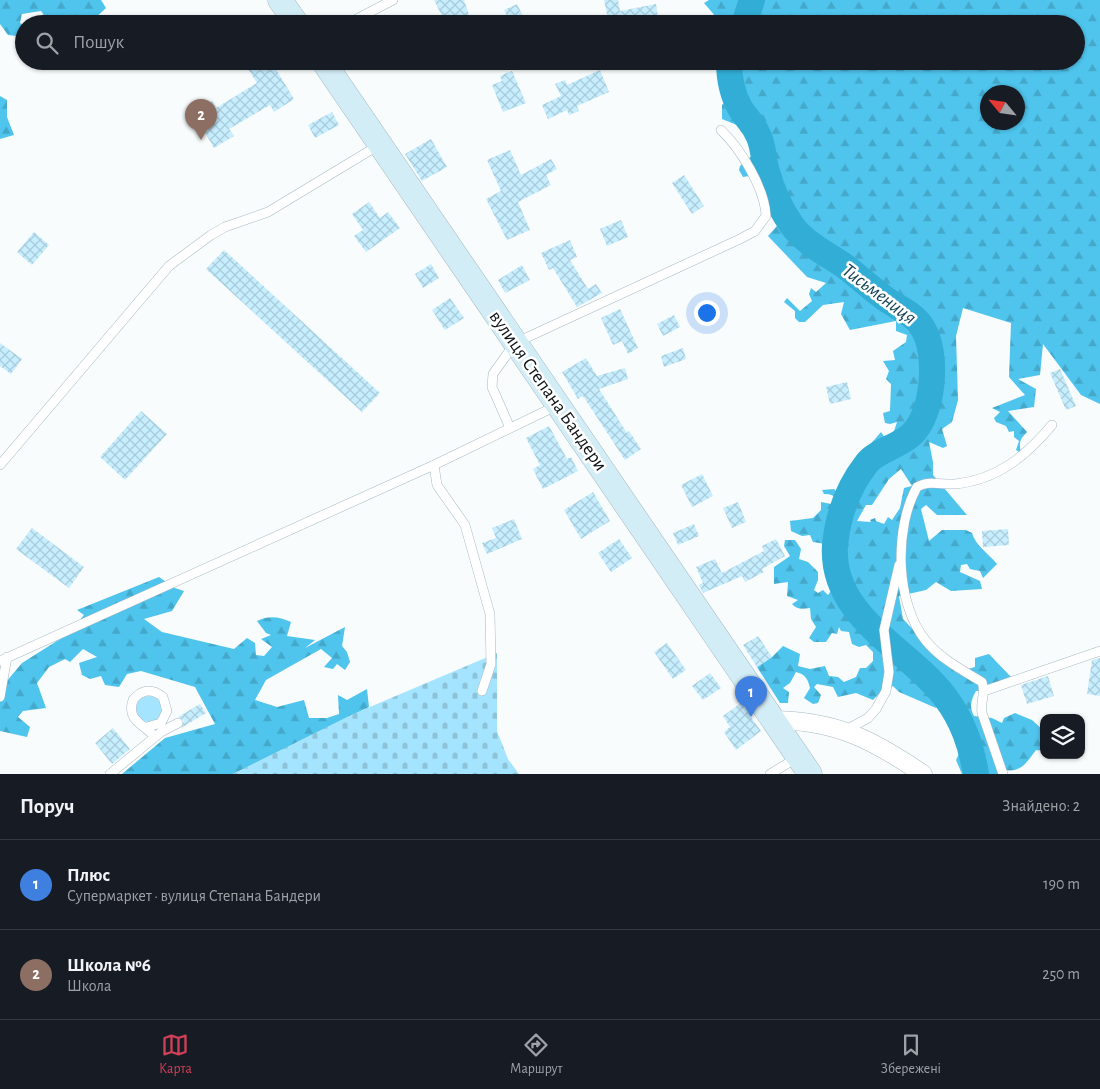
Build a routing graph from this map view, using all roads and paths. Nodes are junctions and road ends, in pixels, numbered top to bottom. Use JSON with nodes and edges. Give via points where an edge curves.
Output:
{"nodes":[{"id":1,"x":280,"y":0,"type":"edge"},
{"id":2,"x":393,"y":0,"type":"edge"},
{"id":3,"x":291,"y":15,"type":"edge"},
{"id":4,"x":364,"y":15,"type":"edge"},
{"id":5,"x":329,"y":70,"type":"edge"},
{"id":6,"x":721,"y":130,"type":"dead end"},
{"id":7,"x":380,"y":145,"type":"junction"},
{"id":8,"x":515,"y":344,"type":"junction"},
{"id":9,"x":558,"y":405,"type":"junction"},
{"id":10,"x":1052,"y":426,"type":"dead end"},
{"id":11,"x":510,"y":428,"type":"junction"},
{"id":12,"x":0,"y":465,"type":"edge"},
{"id":13,"x":434,"y":465,"type":"junction"},
{"id":14,"x":901,"y":560,"type":"junction"},
{"id":15,"x":1100,"y":651,"type":"edge"},
{"id":16,"x":4,"y":659,"type":"edge"},
{"id":17,"x":482,"y":691,"type":"dead end"},
{"id":18,"x":984,"y":691,"type":"junction"},
{"id":19,"x":0,"y":696,"type":"edge"},
{"id":20,"x":776,"y":720,"type":"junction"},
{"id":21,"x":178,"y":723,"type":"dead end"},
{"id":22,"x":147,"y":727,"type":"junction"},
{"id":23,"x":845,"y":730,"type":"junction"},
{"id":24,"x":155,"y":737,"type":"junction"},
{"id":25,"x":804,"y":765,"type":"edge"},
{"id":26,"x":110,"y":774,"type":"edge"},
{"id":27,"x":770,"y":774,"type":"edge"},
{"id":28,"x":923,"y":774,"type":"edge"},
{"id":29,"x":1003,"y":774,"type":"edge"}],
"edges":[{"from":1,"to":3,"type":"main road"},
{"from":2,"to":4,"type":"lane"},
{"from":5,"to":7,"type":"main road","name":"вулиця Степана Бандери"},
{"from":6,"to":8,"type":"lane","via":[[740,153],[762,198],[766,216],[761,224],[740,239]]},
{"from":7,"to":8,"type":"main road","name":"вулиця Степана Бандери"},
{"from":7,"to":12,"type":"lane","via":[[268,212],[211,235],[169,266]]},
{"from":8,"to":9,"type":"main road","name":"вулиця Степана Бандери"},
{"from":8,"to":11,"type":"lane","via":[[493,374],[492,387]]},
{"from":9,"to":11,"type":"lane"},
{"from":9,"to":20,"type":"main road","name":"вулиця Степана Бандери"},
{"from":10,"to":14,"type":"lane","via":[[1007,468],[960,484],[930,482],[917,487],[905,528]]},
{"from":11,"to":13,"type":"lane"},
{"from":13,"to":16,"type":"lane"},
{"from":13,"to":17,"type":"lane","via":[[437,485],[465,525],[490,614],[491,664]]},
{"from":14,"to":18,"type":"lane","via":[[909,611],[916,626],[938,653],[982,682]]},
{"from":14,"to":23,"type":"lane","via":[[884,630],[889,672],[886,691],[868,718]]},
{"from":15,"to":18,"type":"lane"},
{"from":16,"to":19,"type":"lane"},
{"from":18,"to":29,"type":"lane","via":[[980,704],[982,713]]},
{"from":20,"to":23,"type":"street"},
{"from":20,"to":25,"type":"main road","name":"вулиця Степана Бандери"},
{"from":21,"to":24,"type":"lane"},
{"from":22,"to":22,"type":"lane","via":[[134,720],[130,707],[137,694],[151,690],[163,697],[167,711],[160,723]]},
{"from":22,"to":24,"type":"lane"},
{"from":23,"to":28,"type":"street","via":[[891,752]]},
{"from":24,"to":26,"type":"lane"},
{"from":25,"to":27,"type":"lane"}]}
